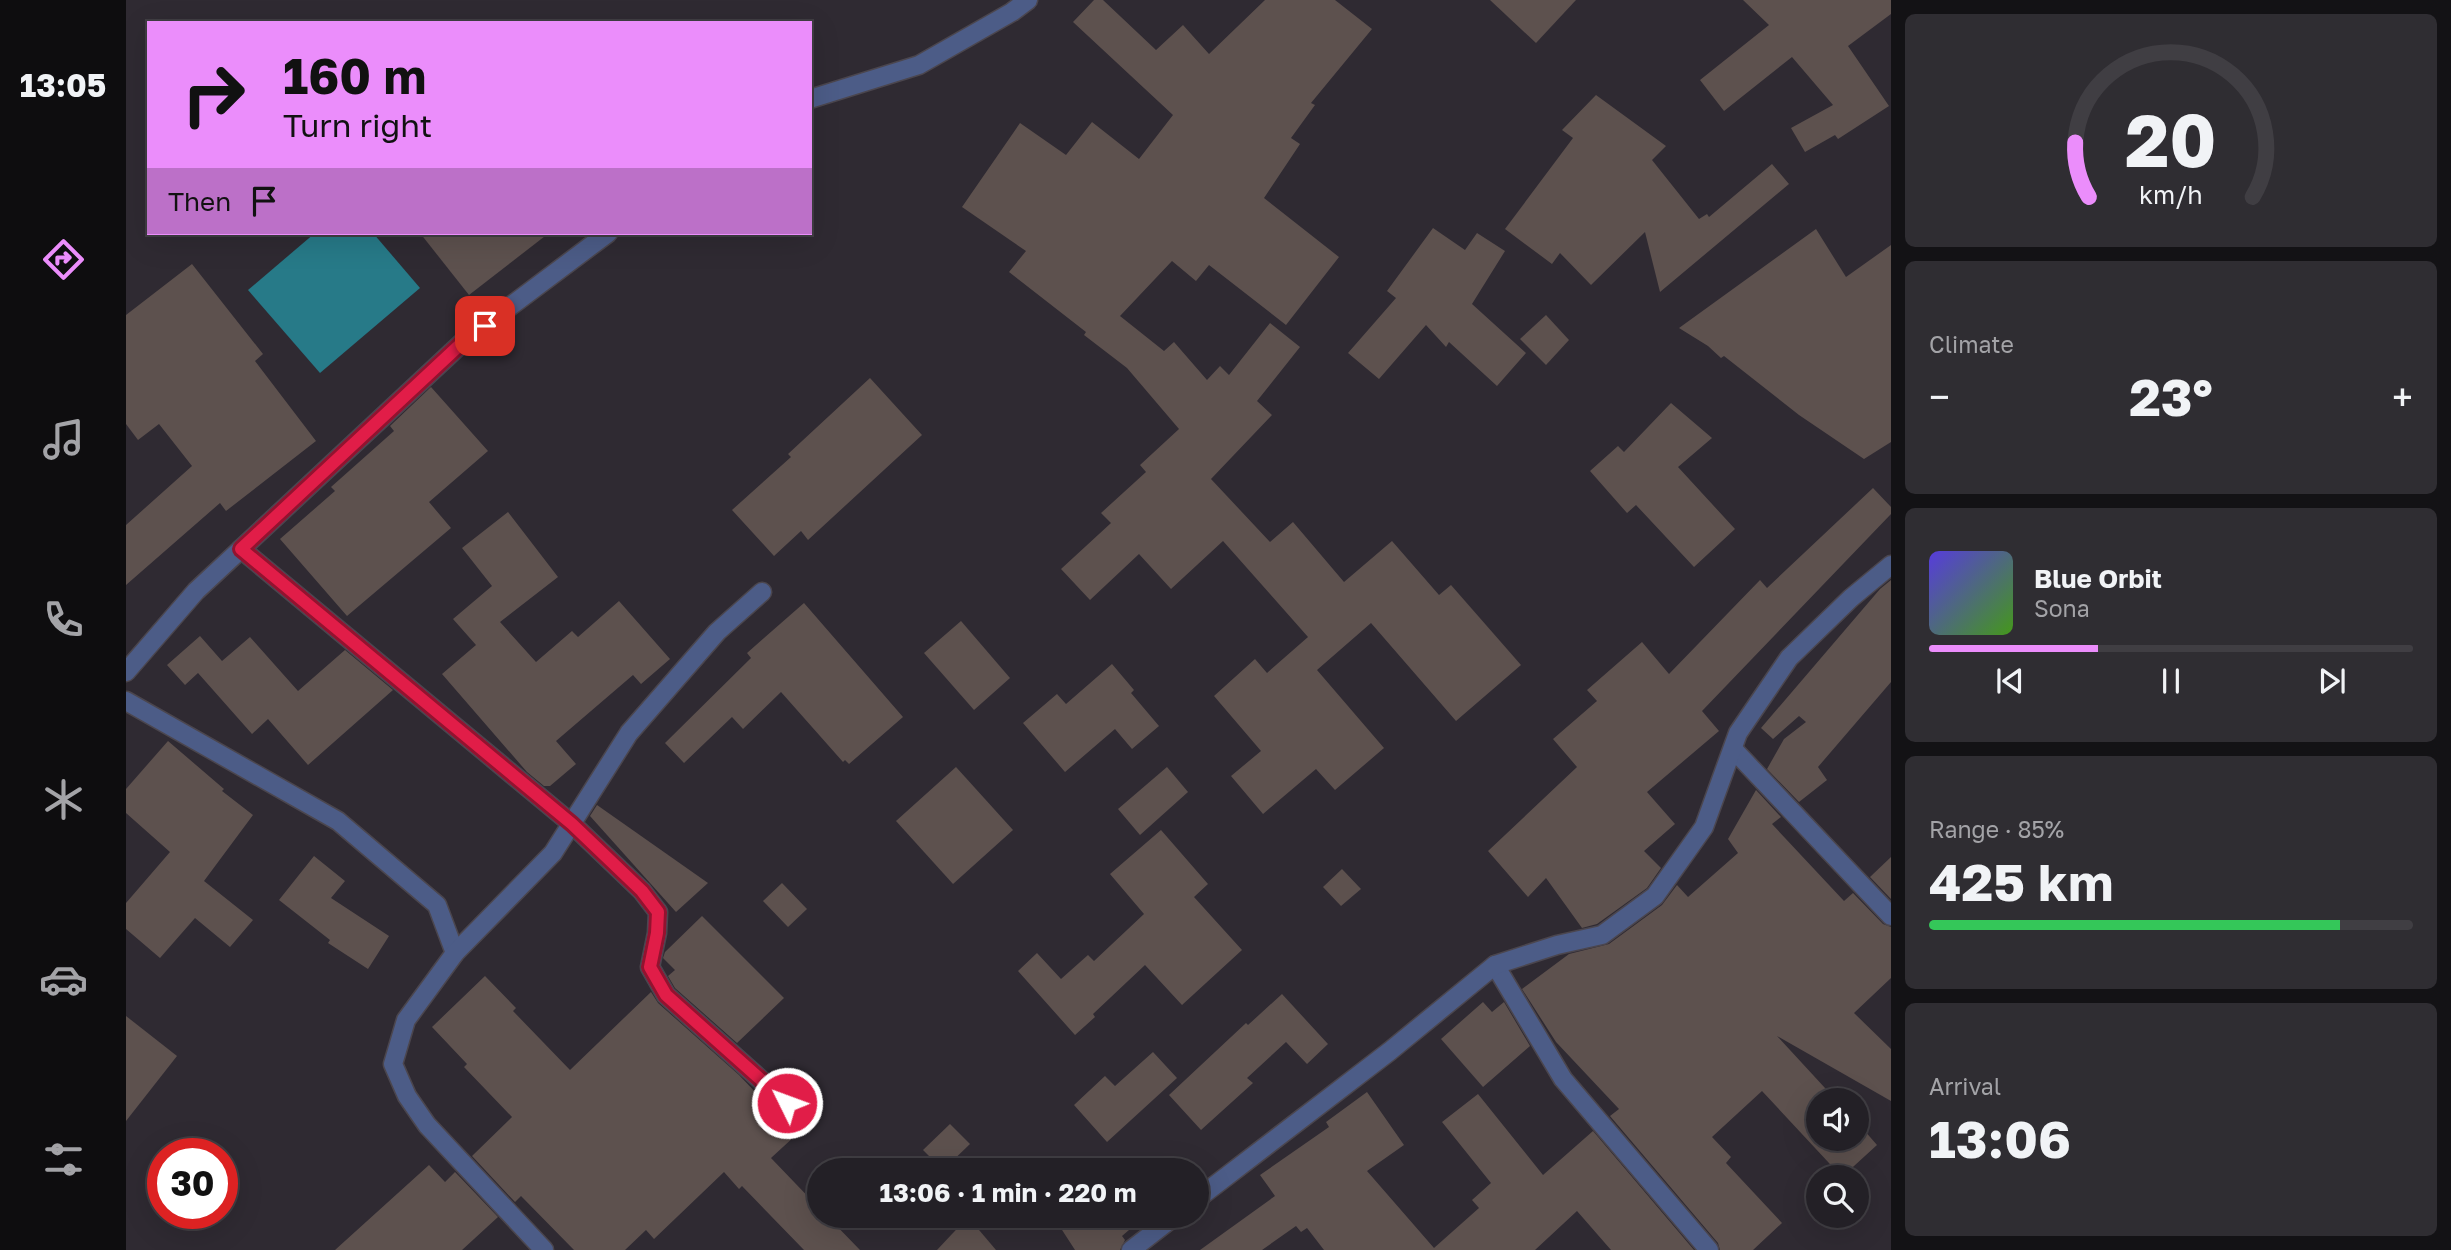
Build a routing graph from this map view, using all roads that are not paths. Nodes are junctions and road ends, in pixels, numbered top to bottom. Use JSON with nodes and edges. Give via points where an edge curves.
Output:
{"nodes":[{"id":1,"x":1028,"y":0,"type":"edge"},
{"id":2,"x":812,"y":98,"type":"edge"},
{"id":3,"x":605,"y":235,"type":"edge"},
{"id":4,"x":241,"y":549,"type":"junction"},
{"id":5,"x":1891,"y":565,"type":"edge"},
{"id":6,"x":762,"y":592,"type":"dead end"},
{"id":7,"x":126,"y":672,"type":"edge"},
{"id":8,"x":126,"y":701,"type":"edge"},
{"id":9,"x":1733,"y":749,"type":"junction"},
{"id":10,"x":572,"y":824,"type":"junction"},
{"id":11,"x":1891,"y":916,"type":"edge"},
{"id":12,"x":455,"y":953,"type":"junction"},
{"id":13,"x":1495,"y":965,"type":"junction"},
{"id":14,"x":807,"y":1121,"type":"dead end"},
{"id":15,"x":1209,"y":1190,"type":"edge"},
{"id":16,"x":1159,"y":1228,"type":"edge"},
{"id":17,"x":544,"y":1250,"type":"edge"},
{"id":18,"x":1130,"y":1250,"type":"edge"},
{"id":19,"x":1709,"y":1250,"type":"edge"}],
"edges":[{"from":1,"to":2,"type":"street","via":[[919,65]]},
{"from":3,"to":4,"type":"street","via":[[464,341]]},
{"from":4,"to":7,"type":"street"},
{"from":4,"to":10,"type":"street"},
{"from":5,"to":9,"type":"street","via":[[1789,658],[1738,733]]},
{"from":6,"to":10,"type":"street","via":[[717,632],[629,733]]},
{"from":8,"to":12,"type":"street","via":[[338,821],[437,905]]},
{"from":9,"to":11,"type":"street"},
{"from":9,"to":13,"type":"street","via":[[1704,827],[1655,896],[1602,934]]},
{"from":10,"to":12,"type":"street","via":[[553,853]]},
{"from":10,"to":14,"type":"street","via":[[658,912],[650,967],[666,995]]},
{"from":12,"to":17,"type":"street","via":[[406,1020],[393,1064],[427,1125]]},
{"from":13,"to":15,"type":"street"},
{"from":13,"to":19,"type":"street","via":[[1563,1079]]},
{"from":16,"to":18,"type":"street"}]}
